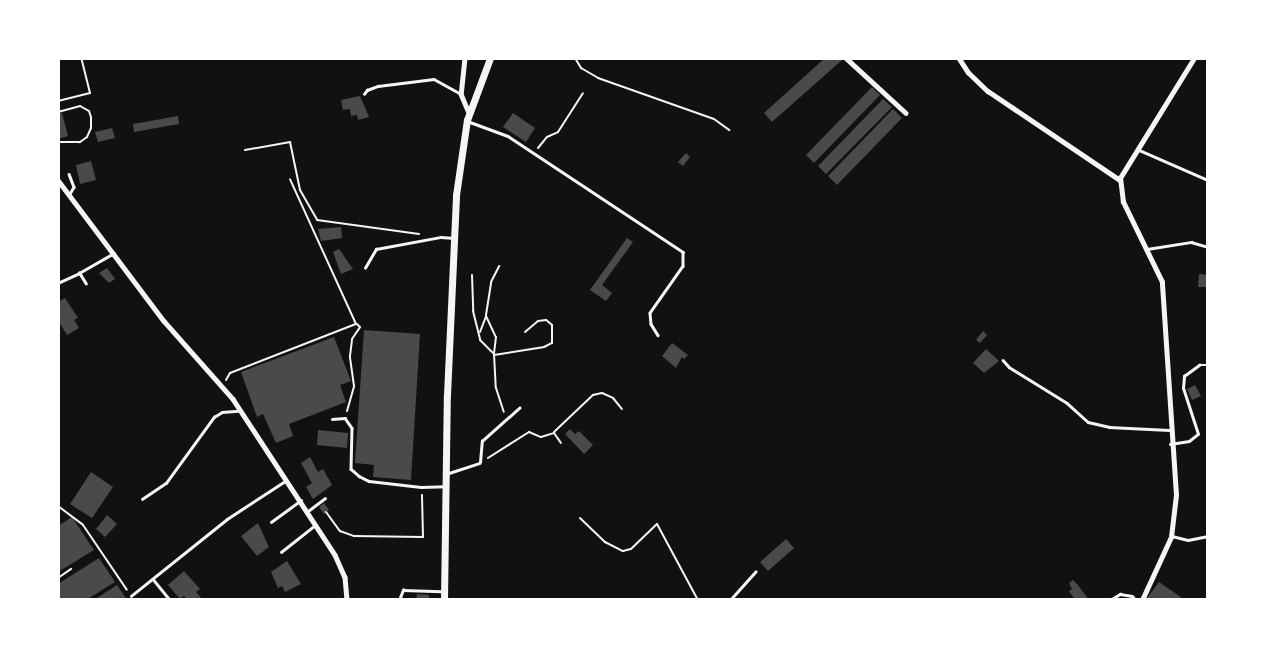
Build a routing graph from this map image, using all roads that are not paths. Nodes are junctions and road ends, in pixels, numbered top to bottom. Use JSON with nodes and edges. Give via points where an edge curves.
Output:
{"nodes":[{"id":1,"x":465,"y":58,"type":"edge"},
{"id":2,"x":489,"y":58,"type":"edge"},
{"id":3,"x":846,"y":58,"type":"edge"},
{"id":4,"x":959,"y":58,"type":"edge"},
{"id":5,"x":1194,"y":58,"type":"edge"},
{"id":6,"x":364,"y":94,"type":"dead end"},
{"id":7,"x":461,"y":94,"type":"junction"},
{"id":8,"x":906,"y":113,"type":"dead end"},
{"id":9,"x":468,"y":117,"type":"junction"},
{"id":10,"x":1136,"y":149,"type":"junction"},
{"id":11,"x":69,"y":174,"type":"dead end"},
{"id":12,"x":58,"y":180,"type":"edge"},
{"id":13,"x":1120,"y":180,"type":"junction"},
{"id":14,"x":1208,"y":180,"type":"edge"},
{"id":15,"x":70,"y":194,"type":"junction"},
{"id":16,"x":454,"y":238,"type":"junction"},
{"id":17,"x":1208,"y":247,"type":"edge"},
{"id":18,"x":1147,"y":249,"type":"junction"},
{"id":19,"x":114,"y":253,"type":"junction"},
{"id":20,"x":365,"y":268,"type":"dead end"},
{"id":21,"x":79,"y":273,"type":"junction"},
{"id":22,"x":58,"y":283,"type":"edge"},
{"id":23,"x":86,"y":284,"type":"dead end"},
{"id":24,"x":658,"y":335,"type":"dead end"},
{"id":25,"x":1003,"y":360,"type":"dead end"},
{"id":26,"x":1208,"y":365,"type":"edge"},
{"id":27,"x":519,"y":408,"type":"dead end"},
{"id":28,"x":242,"y":411,"type":"junction"},
{"id":29,"x":332,"y":419,"type":"dead end"},
{"id":30,"x":1169,"y":430,"type":"junction"},
{"id":31,"x":1170,"y":444,"type":"junction"},
{"id":32,"x":445,"y":473,"type":"junction"},
{"id":33,"x":287,"y":480,"type":"junction"},
{"id":34,"x":445,"y":486,"type":"junction"},
{"id":35,"x":325,"y":498,"type":"dead end"},
{"id":36,"x":142,"y":499,"type":"dead end"},
{"id":37,"x":301,"y":500,"type":"junction"},
{"id":38,"x":308,"y":511,"type":"junction"},
{"id":39,"x":271,"y":522,"type":"dead end"},
{"id":40,"x":317,"y":524,"type":"junction"},
{"id":41,"x":1172,"y":536,"type":"junction"},
{"id":42,"x":1208,"y":536,"type":"edge"},
{"id":43,"x":281,"y":552,"type":"dead end"},
{"id":44,"x":755,"y":572,"type":"dead end"},
{"id":45,"x":153,"y":579,"type":"junction"},
{"id":46,"x":442,"y":591,"type":"junction"},
{"id":47,"x":131,"y":596,"type":"road end"},
{"id":48,"x":170,"y":600,"type":"edge"},
{"id":49,"x":347,"y":600,"type":"edge"},
{"id":50,"x":399,"y":600,"type":"edge"},
{"id":51,"x":442,"y":600,"type":"edge"},
{"id":52,"x":730,"y":600,"type":"edge"},
{"id":53,"x":1110,"y":600,"type":"edge"},
{"id":54,"x":1136,"y":600,"type":"edge"},
{"id":55,"x":1142,"y":600,"type":"edge"}],
"edges":[{"from":1,"to":7,"type":"street"},
{"from":2,"to":9,"type":"main road"},
{"from":3,"to":8,"type":"street"},
{"from":4,"to":13,"type":"street","via":[[988,91]]},
{"from":5,"to":10,"type":"street"},
{"from":6,"to":7,"type":"lane","via":[[378,86],[434,79]]},
{"from":7,"to":9,"type":"street"},
{"from":9,"to":16,"type":"main road","via":[[460,153]]},
{"from":9,"to":24,"type":"lane","via":[[508,136],[683,252],[683,265],[650,313]]},
{"from":10,"to":13,"type":"street"},
{"from":10,"to":14,"type":"lane"},
{"from":11,"to":15,"type":"lane","via":[[75,187]]},
{"from":12,"to":15,"type":"street"},
{"from":13,"to":18,"type":"street","via":[[1123,202]]},
{"from":15,"to":19,"type":"street"},
{"from":16,"to":20,"type":"lane","via":[[376,249]]},
{"from":16,"to":32,"type":"main road"},
{"from":17,"to":18,"type":"lane","via":[[1191,242]]},
{"from":18,"to":30,"type":"street","via":[[1161,282]]},
{"from":19,"to":21,"type":"lane"},
{"from":19,"to":28,"type":"street","via":[[164,321]]},
{"from":21,"to":22,"type":"lane"},
{"from":21,"to":23,"type":"lane"},
{"from":25,"to":30,"type":"lane","via":[[1088,422]]},
{"from":26,"to":31,"type":"lane","via":[[1199,365],[1184,376],[1183,388],[1198,434],[1189,441]]},
{"from":27,"to":32,"type":"lane","via":[[482,442],[481,462]]},
{"from":28,"to":33,"type":"street"},
{"from":28,"to":36,"type":"lane","via":[[214,417],[166,483]]},
{"from":29,"to":34,"type":"lane","via":[[345,418],[352,428],[351,468],[359,476],[369,481]]},
{"from":30,"to":31,"type":"street"},
{"from":31,"to":41,"type":"street","via":[[1176,495]]},
{"from":32,"to":34,"type":"main road"},
{"from":33,"to":37,"type":"street"},
{"from":33,"to":45,"type":"lane","via":[[227,519]]},
{"from":34,"to":46,"type":"main road"},
{"from":35,"to":38,"type":"lane"},
{"from":37,"to":38,"type":"street"},
{"from":37,"to":39,"type":"lane"},
{"from":38,"to":40,"type":"street"},
{"from":40,"to":43,"type":"lane"},
{"from":40,"to":49,"type":"street","via":[[345,577]]},
{"from":41,"to":42,"type":"lane","via":[[1188,540]]},
{"from":41,"to":55,"type":"street"},
{"from":44,"to":52,"type":"lane"},
{"from":45,"to":47,"type":"lane"},
{"from":45,"to":48,"type":"lane"},
{"from":46,"to":50,"type":"lane","via":[[403,590]]},
{"from":46,"to":51,"type":"main road"},
{"from":53,"to":54,"type":"lane","via":[[1120,594]]}]}
